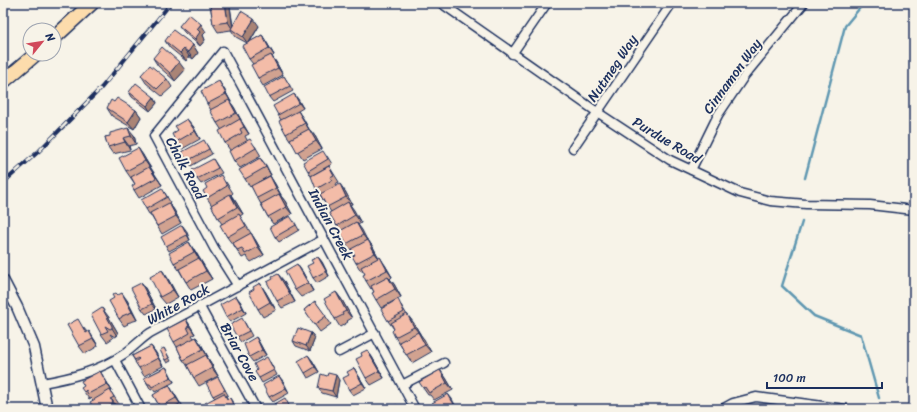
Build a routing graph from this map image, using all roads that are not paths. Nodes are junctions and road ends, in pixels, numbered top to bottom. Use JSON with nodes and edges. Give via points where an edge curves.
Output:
{"nodes":[{"id":1,"x":92,"y":3,"type":"edge"},
{"id":2,"x":441,"y":3,"type":"edge"},
{"id":3,"x":547,"y":3,"type":"edge"},
{"id":4,"x":672,"y":3,"type":"edge"},
{"id":5,"x":804,"y":3,"type":"edge"},
{"id":6,"x":62,"y":31,"type":"edge"},
{"id":7,"x":223,"y":51,"type":"joint"},
{"id":8,"x":512,"y":54,"type":"junction"},
{"id":9,"x":27,"y":62,"type":"edge"},
{"id":10,"x":3,"y":82,"type":"edge"},
{"id":11,"x":597,"y":112,"type":"junction"},
{"id":12,"x":573,"y":148,"type":"dead end"},
{"id":13,"x":691,"y":170,"type":"junction"},
{"id":14,"x":914,"y":210,"type":"edge"},
{"id":15,"x":324,"y":240,"type":"junction"},
{"id":16,"x":3,"y":280,"type":"edge"},
{"id":17,"x":238,"y":286,"type":"junction"},
{"id":18,"x":200,"y":306,"type":"junction"},
{"id":19,"x":375,"y":333,"type":"junction"},
{"id":20,"x":339,"y":352,"type":"dead end"},
{"id":21,"x":115,"y":360,"type":"junction"},
{"id":22,"x":444,"y":363,"type":"dead end"},
{"id":23,"x":42,"y":383,"type":"junction"},
{"id":24,"x":402,"y":385,"type":"junction"},
{"id":25,"x":816,"y":407,"type":"edge"},
{"id":26,"x":47,"y":409,"type":"edge"},
{"id":27,"x":141,"y":409,"type":"edge"},
{"id":28,"x":256,"y":409,"type":"edge"},
{"id":29,"x":415,"y":409,"type":"edge"},
{"id":30,"x":722,"y":409,"type":"edge"},
{"id":31,"x":845,"y":409,"type":"edge"}],
"edges":[{"from":1,"to":6,"type":"main road"},
{"from":2,"to":8,"type":"street","name":"Purdue Road"},
{"from":3,"to":8,"type":"street"},
{"from":4,"to":11,"type":"street","name":"Nutmeg Way"},
{"from":5,"to":13,"type":"street","name":"Cinnamon Way","via":[[745,75],[718,115]]},
{"from":7,"to":15,"type":"street","name":"Indian Creek"},
{"from":7,"to":17,"type":"street","name":"Chalk Road","via":[[154,136],[214,248]]},
{"from":8,"to":11,"type":"street","name":"Purdue Road"},
{"from":9,"to":10,"type":"main road"},
{"from":11,"to":12,"type":"street","name":"Nutmeg Way"},
{"from":11,"to":13,"type":"street","name":"Purdue Road","via":[[670,160]]},
{"from":13,"to":14,"type":"street","name":"Purdue Road","via":[[740,193],[770,200]]},
{"from":15,"to":17,"type":"street","name":"White Rock"},
{"from":15,"to":19,"type":"street","name":"Indian Creek"},
{"from":16,"to":23,"type":"street","via":[[34,348]]},
{"from":17,"to":18,"type":"street","name":"White Rock"},
{"from":18,"to":21,"type":"street","name":"White Rock","via":[[150,333]]},
{"from":18,"to":28,"type":"street","name":"Briar Cove"},
{"from":19,"to":20,"type":"street"},
{"from":19,"to":24,"type":"street","name":"Indian Creek"},
{"from":21,"to":23,"type":"street","name":"White Rock","via":[[78,375]]},
{"from":21,"to":27,"type":"street"},
{"from":22,"to":24,"type":"street"},
{"from":23,"to":26,"type":"street"},
{"from":24,"to":29,"type":"street","name":"Indian Creek"},
{"from":25,"to":30,"type":"street","via":[[756,397]]},
{"from":25,"to":31,"type":"street"}]}
